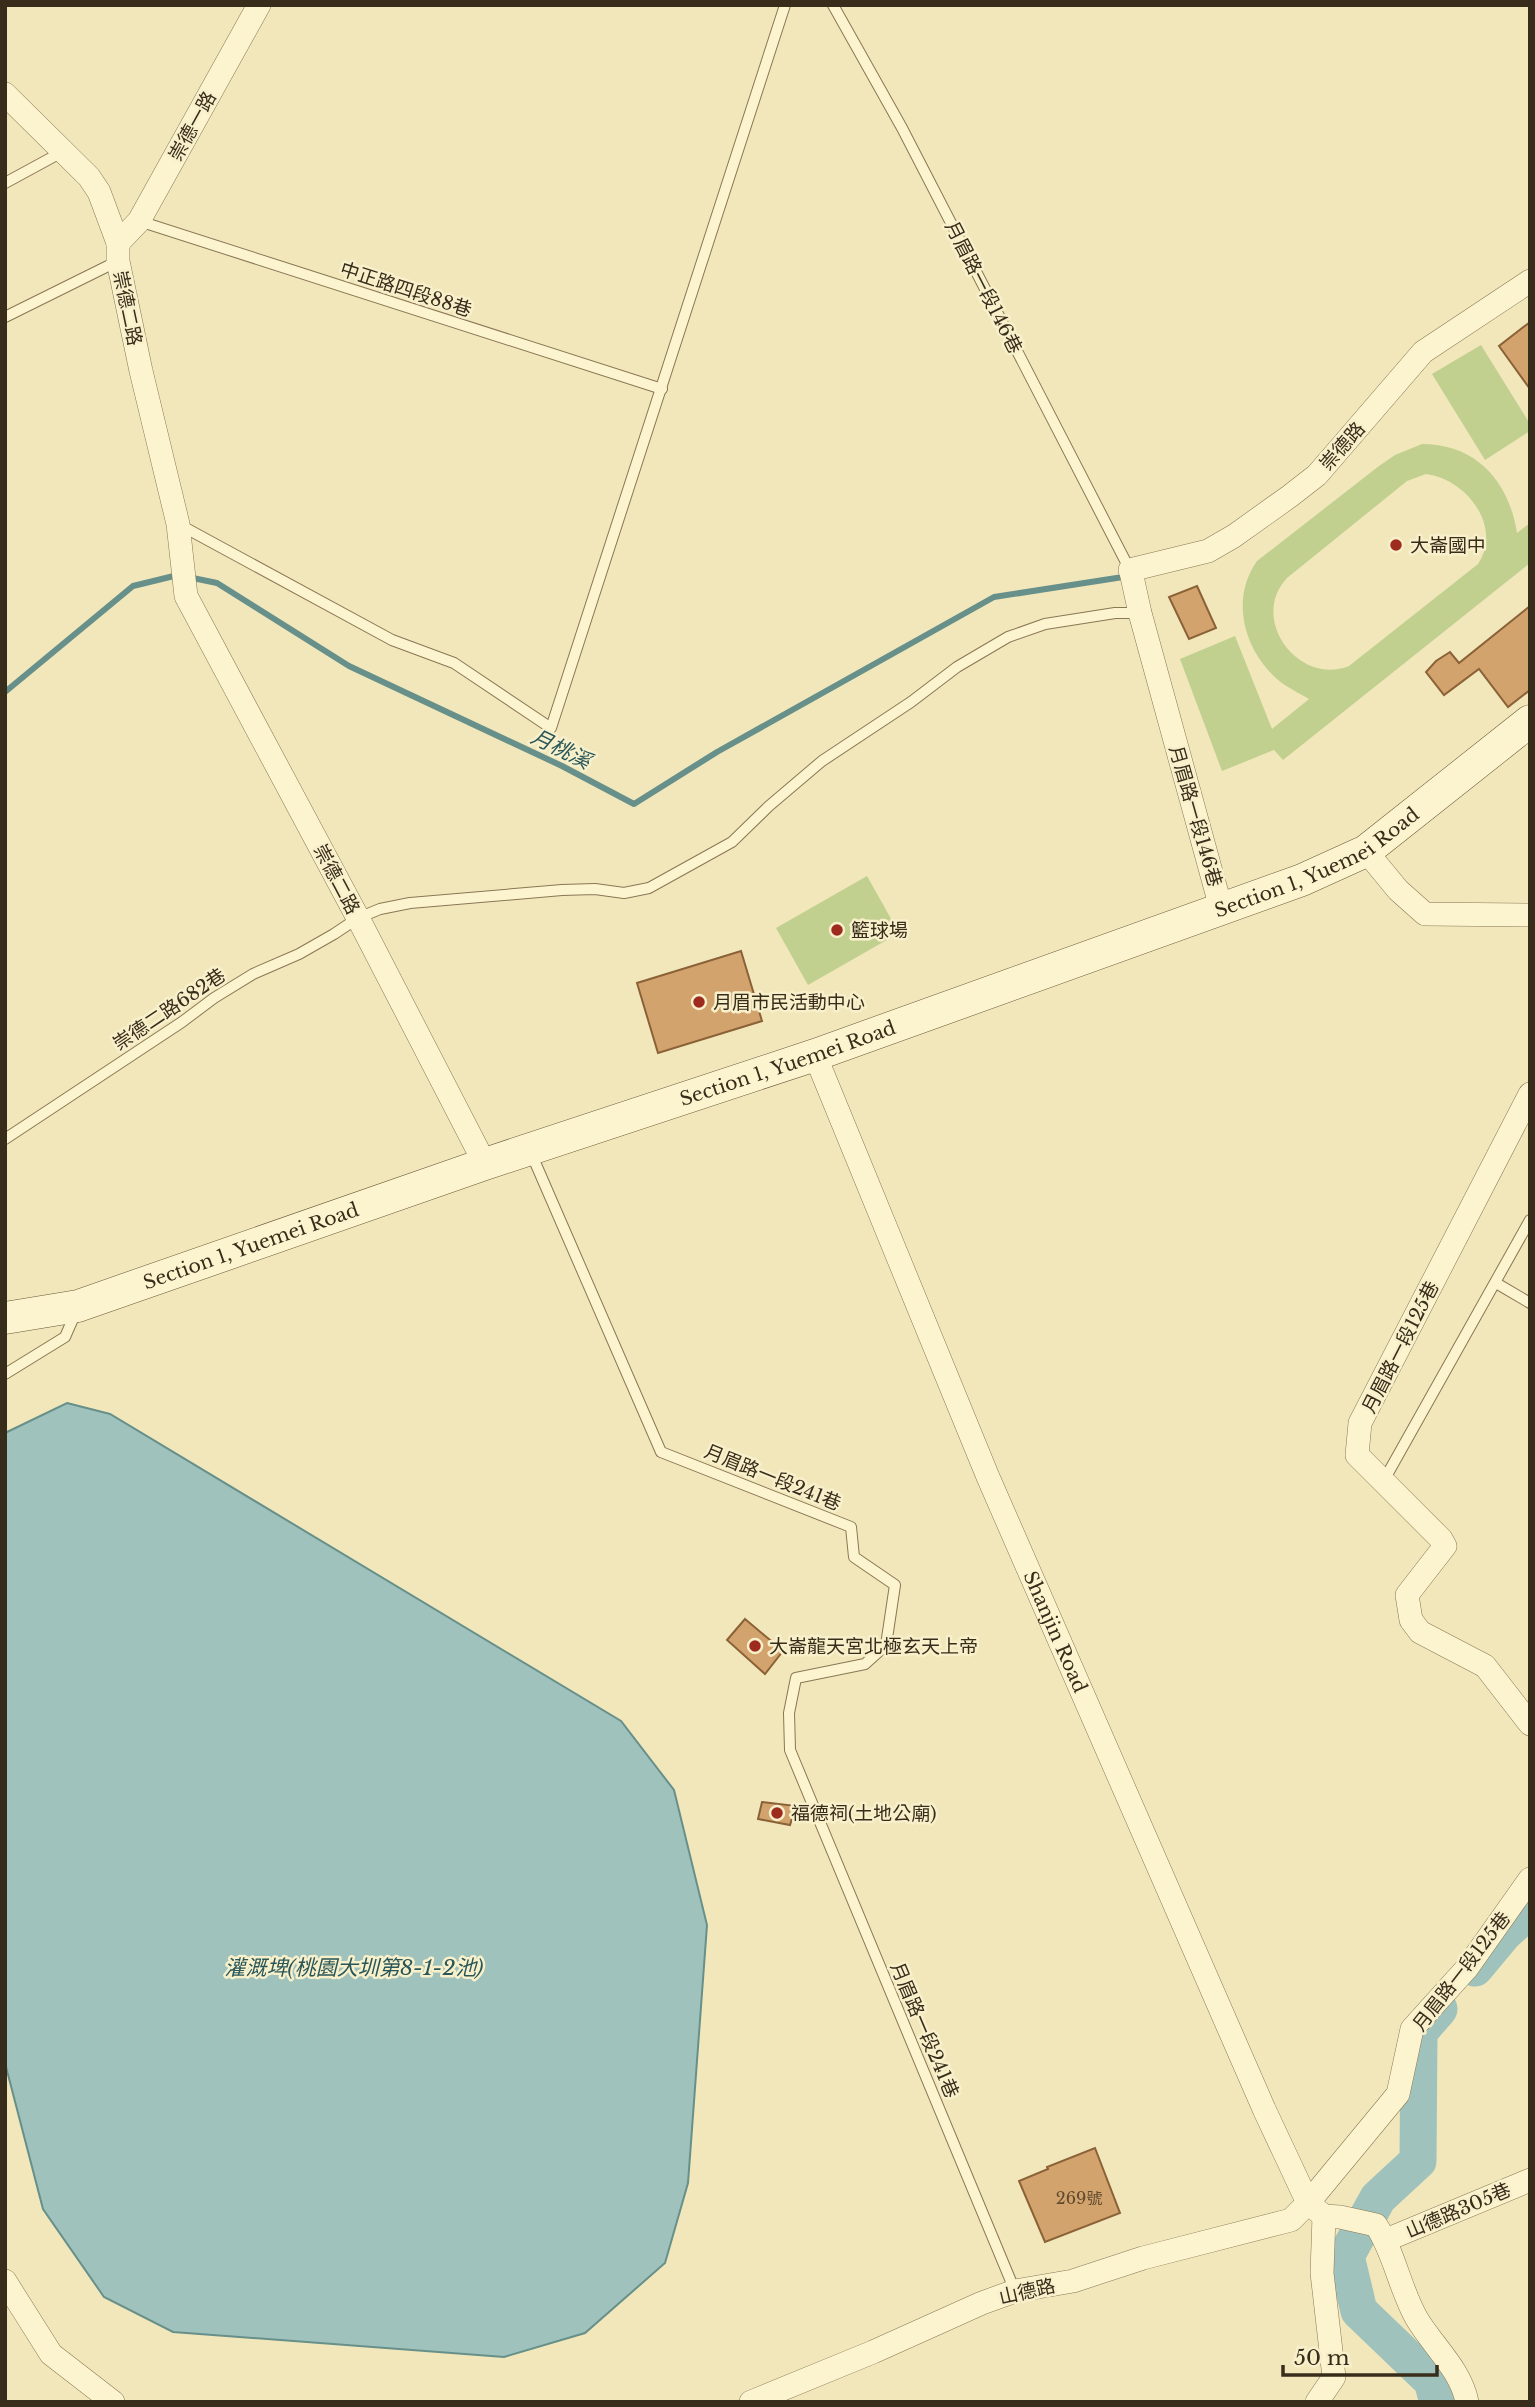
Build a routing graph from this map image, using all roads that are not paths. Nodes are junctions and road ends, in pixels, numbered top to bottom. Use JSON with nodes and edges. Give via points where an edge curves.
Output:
{"nodes":[{"id":1,"x":259,"y":5,"type":"edge"},
{"id":2,"x":785,"y":5,"type":"edge"},
{"id":3,"x":833,"y":5,"type":"edge"},
{"id":4,"x":5,"y":94,"type":"edge"},
{"id":5,"x":62,"y":152,"type":"junction"},
{"id":6,"x":5,"y":183,"type":"edge"},
{"id":7,"x":139,"y":221,"type":"junction"},
{"id":8,"x":118,"y":252,"type":"junction"},
{"id":9,"x":1530,"y":281,"type":"edge"},
{"id":10,"x":5,"y":317,"type":"edge"},
{"id":11,"x":662,"y":389,"type":"junction"},
{"id":12,"x":178,"y":524,"type":"junction"},
{"id":13,"x":1131,"y":571,"type":"junction"},
{"id":14,"x":1139,"y":608,"type":"junction"},
{"id":15,"x":1530,"y":721,"type":"edge"},
{"id":16,"x":1366,"y":851,"type":"junction"},
{"id":17,"x":1221,"y":908,"type":"junction"},
{"id":18,"x":1530,"y":915,"type":"edge"},
{"id":19,"x":358,"y":918,"type":"junction"},
{"id":20,"x":816,"y":1055,"type":"junction"},
{"id":21,"x":1530,"y":1094,"type":"edge"},
{"id":22,"x":5,"y":1139,"type":"edge"},
{"id":23,"x":529,"y":1149,"type":"junction"},
{"id":24,"x":485,"y":1164,"type":"junction"},
{"id":25,"x":1530,"y":1220,"type":"edge"},
{"id":26,"x":1496,"y":1283,"type":"junction"},
{"id":27,"x":1530,"y":1303,"type":"edge"},
{"id":28,"x":78,"y":1306,"type":"junction"},
{"id":29,"x":5,"y":1318,"type":"edge"},
{"id":30,"x":5,"y":1374,"type":"edge"},
{"id":31,"x":1383,"y":1482,"type":"junction"},
{"id":32,"x":1530,"y":1724,"type":"edge"},
{"id":33,"x":1530,"y":1879,"type":"edge"},
{"id":34,"x":1530,"y":2180,"type":"edge"},
{"id":35,"x":1324,"y":2212,"type":"junction"},
{"id":36,"x":1381,"y":2233,"type":"junction"},
{"id":37,"x":5,"y":2281,"type":"edge"},
{"id":38,"x":1015,"y":2291,"type":"junction"},
{"id":39,"x":113,"y":2402,"type":"edge"},
{"id":40,"x":751,"y":2402,"type":"edge"},
{"id":41,"x":1317,"y":2402,"type":"edge"},
{"id":42,"x":1467,"y":2402,"type":"edge"}],
"edges":[{"from":1,"to":7,"type":"street","name":"崇德一路"},
{"from":2,"to":11,"type":"lane"},
{"from":3,"to":13,"type":"lane","name":"月眉路一段146巷","via":[[902,128]]},
{"from":4,"to":5,"type":"street","name":"崇德二路"},
{"from":5,"to":6,"type":"lane"},
{"from":5,"to":8,"type":"street","name":"崇德二路","via":[[99,192]]},
{"from":7,"to":8,"type":"street","name":"崇德一路"},
{"from":7,"to":11,"type":"lane","name":"中正路四段88巷"},
{"from":8,"to":10,"type":"lane"},
{"from":8,"to":12,"type":"street","name":"崇德二路"},
{"from":9,"to":13,"type":"street","name":"崇德路","via":[[1423,352],[1317,475],[1290,496],[1208,551]]},
{"from":11,"to":12,"type":"lane","via":[[551,728],[454,663],[392,639]]},
{"from":12,"to":19,"type":"street","name":"崇德二路","via":[[186,596]]},
{"from":13,"to":14,"type":"street","name":"月眉路一段146巷"},
{"from":14,"to":17,"type":"street","name":"月眉路一段146巷"},
{"from":14,"to":19,"type":"lane","name":"崇德二路682巷","via":[[1045,624],[1009,637],[957,667],[822,761],[732,842],[649,888],[410,903]]},
{"from":15,"to":16,"type":"street","name":"Section 1, Yuemei Road"},
{"from":16,"to":17,"type":"street","name":"Section 1, Yuemei Road","via":[[1302,880]]},
{"from":16,"to":18,"type":"street","via":[[1425,914]]},
{"from":17,"to":20,"type":"street","name":"Section 1, Yuemei Road"},
{"from":19,"to":22,"type":"lane","name":"崇德二路682巷","via":[[214,998]]},
{"from":19,"to":24,"type":"street","name":"崇德二路"},
{"from":20,"to":23,"type":"street","name":"Section 1, Yuemei Road"},
{"from":20,"to":35,"type":"street","name":"Shanjin Road","via":[[994,1490],[1264,2109]]},
{"from":21,"to":31,"type":"street","name":"月眉路一段125巷","via":[[1360,1423],[1357,1454]]},
{"from":23,"to":24,"type":"street","name":"Section 1, Yuemei Road"},
{"from":23,"to":38,"type":"lane","name":"月眉路一段241巷","via":[[661,1452],[851,1527],[855,1557],[895,1585],[886,1645],[865,1664],[796,1678],[789,1713],[790,1750]]},
{"from":24,"to":28,"type":"street","name":"Section 1, Yuemei Road"},
{"from":25,"to":26,"type":"lane"},
{"from":26,"to":27,"type":"lane"},
{"from":26,"to":31,"type":"lane"},
{"from":28,"to":29,"type":"street","name":"Section 1, Yuemei Road"},
{"from":28,"to":30,"type":"lane","via":[[65,1337]]},
{"from":31,"to":32,"type":"street","name":"月眉路一段125巷","via":[[1445,1546],[1407,1595],[1411,1620],[1420,1632],[1485,1666]]},
{"from":33,"to":35,"type":"street","name":"月眉路一段125巷","via":[[1467,1968],[1412,2029],[1398,2094]]},
{"from":34,"to":36,"type":"street","name":"山德路305巷"},
{"from":35,"to":36,"type":"street"},
{"from":35,"to":38,"type":"street","name":"山德路","via":[[1143,2258],[1073,2281]]},
{"from":35,"to":41,"type":"street","name":"Shanjin Road","via":[[1322,2273],[1334,2377]]},
{"from":36,"to":42,"type":"street","via":[[1417,2319],[1444,2354]]},
{"from":37,"to":39,"type":"street","via":[[51,2354]]},
{"from":38,"to":40,"type":"street","name":"山德路"}]}
